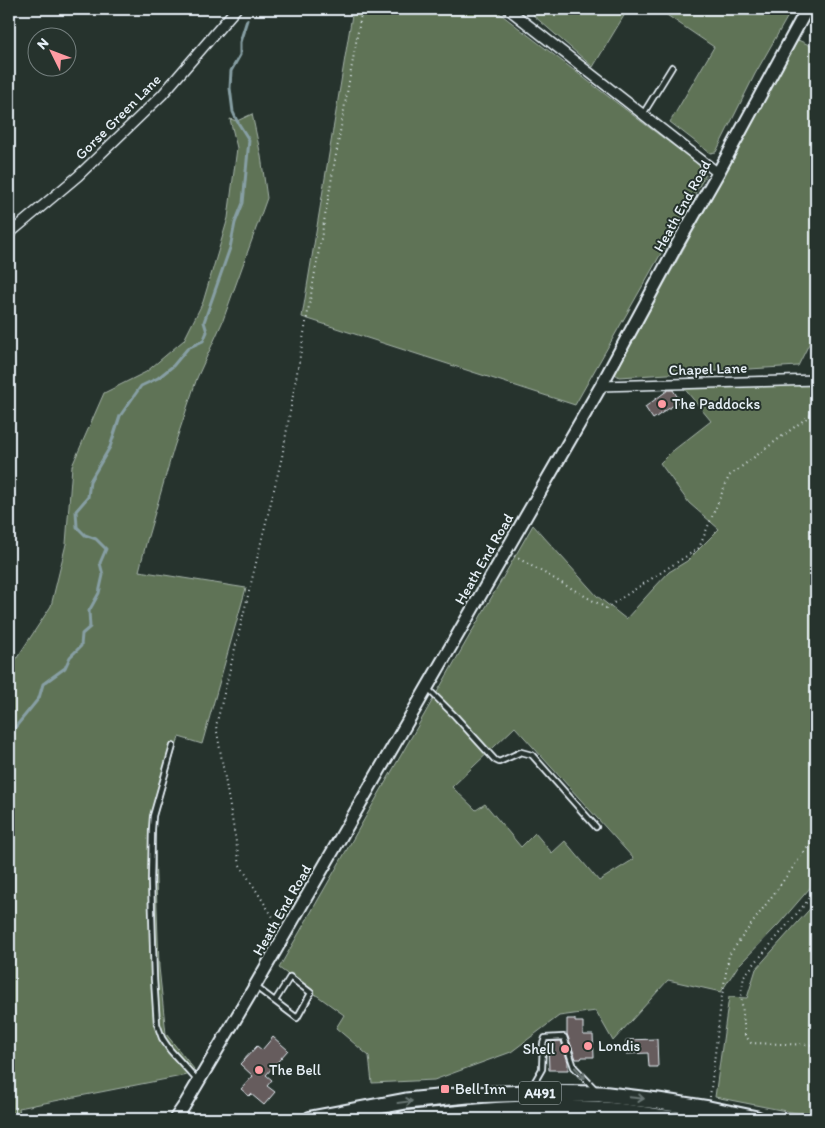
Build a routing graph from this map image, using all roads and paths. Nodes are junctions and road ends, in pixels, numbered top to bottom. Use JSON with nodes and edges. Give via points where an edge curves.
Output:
{"nodes":[{"id":1,"x":236,"y":9,"type":"edge"},
{"id":2,"x":362,"y":9,"type":"edge"},
{"id":3,"x":508,"y":9,"type":"edge"},
{"id":4,"x":807,"y":9,"type":"edge"},
{"id":5,"x":672,"y":67,"type":"dead end"},
{"id":6,"x":643,"y":114,"type":"junction"},
{"id":7,"x":718,"y":173,"type":"junction"},
{"id":8,"x":9,"y":234,"type":"edge"},
{"id":9,"x":816,"y":380,"type":"edge"},
{"id":10,"x":601,"y":386,"type":"junction"},
{"id":11,"x":816,"y":412,"type":"edge"},
{"id":12,"x":506,"y":552,"type":"junction"},
{"id":13,"x":427,"y":688,"type":"junction"},
{"id":14,"x":174,"y":746,"type":"dead end"},
{"id":15,"x":596,"y":827,"type":"dead end"},
{"id":16,"x":816,"y":836,"type":"edge"},
{"id":17,"x":816,"y":892,"type":"edge"},
{"id":18,"x":285,"y":935,"type":"junction"},
{"id":19,"x":255,"y":986,"type":"junction"},
{"id":20,"x":275,"y":1001,"type":"junction"},
{"id":21,"x":816,"y":1045,"type":"edge"},
{"id":22,"x":198,"y":1081,"type":"junction"},
{"id":23,"x":528,"y":1093,"type":"junction"},
{"id":24,"x":600,"y":1094,"type":"junction"},
{"id":25,"x":184,"y":1106,"type":"junction"},
{"id":26,"x":709,"y":1109,"type":"junction"},
{"id":27,"x":175,"y":1119,"type":"edge"},
{"id":28,"x":186,"y":1119,"type":"edge"},
{"id":29,"x":310,"y":1119,"type":"edge"},
{"id":30,"x":404,"y":1119,"type":"edge"},
{"id":31,"x":674,"y":1119,"type":"edge"},
{"id":32,"x":757,"y":1119,"type":"edge"}],
"edges":[{"from":1,"to":8,"type":"street","name":"Gorse Green Lane","via":[[162,95],[78,176]]},
{"from":2,"to":18,"type":"path","via":[[282,457],[216,726],[240,865]]},
{"from":3,"to":6,"type":"street"},
{"from":4,"to":7,"type":"street","name":"Heath End Road"},
{"from":5,"to":6,"type":"lane"},
{"from":6,"to":7,"type":"street"},
{"from":7,"to":10,"type":"street","name":"Heath End Road"},
{"from":9,"to":10,"type":"street","name":"Chapel Lane"},
{"from":10,"to":12,"type":"street","name":"Heath End Road"},
{"from":11,"to":12,"type":"path","via":[[729,476],[699,548],[606,608]]},
{"from":12,"to":13,"type":"street","name":"Heath End Road"},
{"from":13,"to":15,"type":"lane","via":[[495,760],[499,762],[521,752],[532,755]]},
{"from":13,"to":18,"type":"street","name":"Heath End Road"},
{"from":14,"to":22,"type":"lane","via":[[152,829],[157,1024],[170,1050]]},
{"from":16,"to":26,"type":"path","via":[[729,955]]},
{"from":17,"to":21,"type":"path","via":[[744,976],[741,994],[745,1035],[751,1043]]},
{"from":18,"to":19,"type":"street","name":"Heath End Road"},
{"from":19,"to":20,"type":"lane"},
{"from":19,"to":22,"type":"street","name":"Heath End Road"},
{"from":20,"to":20,"type":"lane","via":[[297,1018],[311,993],[290,977]]},
{"from":22,"to":25,"type":"street","name":"Heath End Road"},
{"from":23,"to":24,"type":"highway","number":"A491"},
{"from":23,"to":24,"type":"lane","one_way":true,"via":[[542,1069],[545,1038],[564,1037],[574,1067]]},
{"from":29,"to":23,"type":"highway","number":"A491","one_way":true,"via":[[406,1101]]},
{"from":24,"to":26,"type":"highway","number":"A491","one_way":true},
{"from":25,"to":27,"type":"street","name":"Heath End Road"},
{"from":25,"to":28,"type":"street"},
{"from":26,"to":32,"type":"highway","number":"A491"},
{"from":30,"to":31,"type":"highway","number":"A491","via":[[533,1108],[607,1110]]}]}
